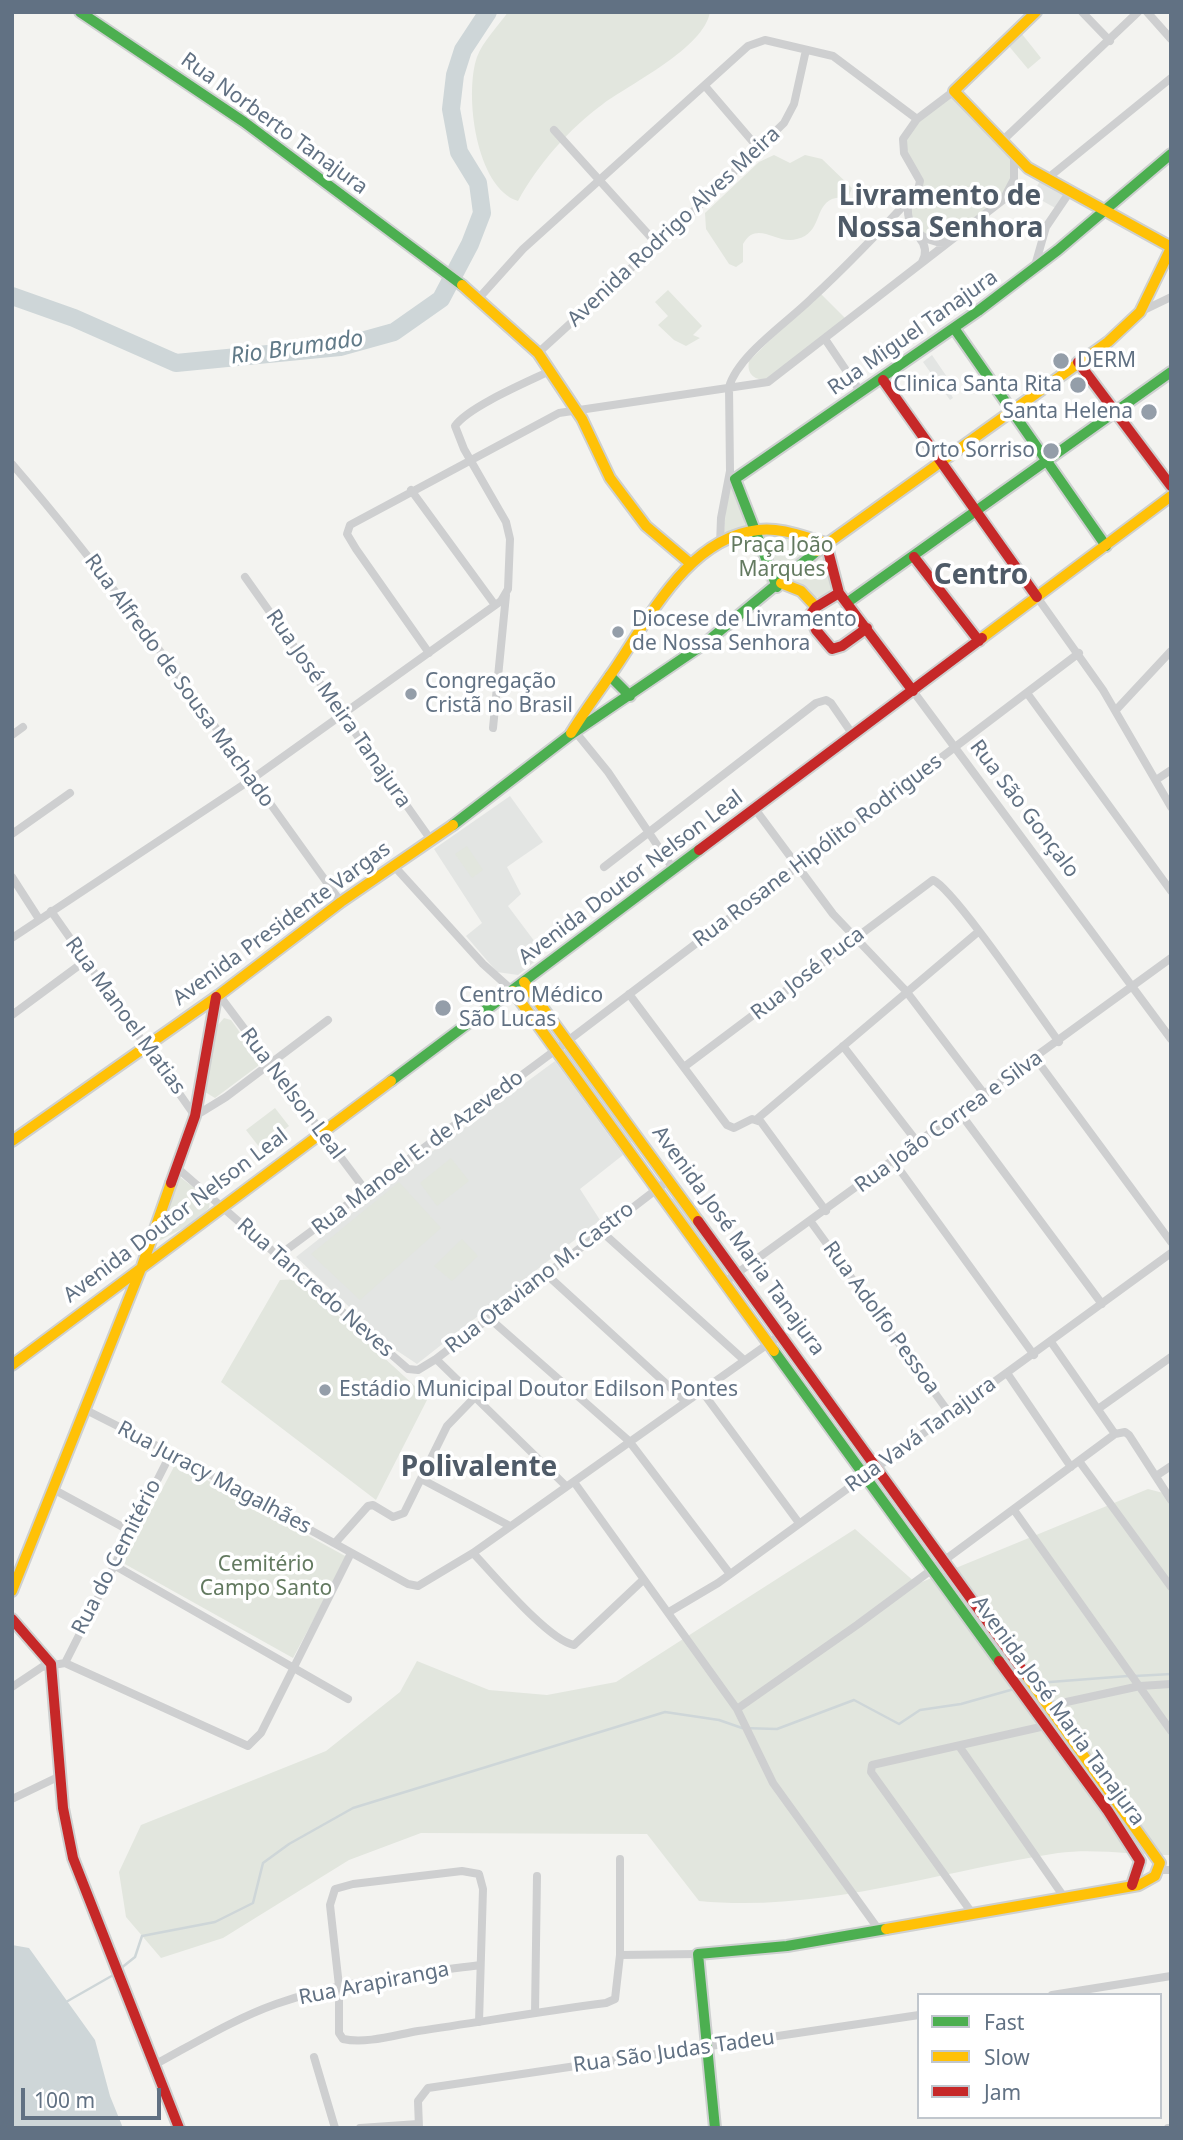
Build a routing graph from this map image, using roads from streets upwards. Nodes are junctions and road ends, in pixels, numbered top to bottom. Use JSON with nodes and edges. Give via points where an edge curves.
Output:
{"nodes":[{"id":1,"x":80,"y":12,"type":"edge"},
{"id":2,"x":1036,"y":12,"type":"edge"},
{"id":3,"x":1082,"y":12,"type":"edge"},
{"id":4,"x":1138,"y":12,"type":"edge"},
{"id":5,"x":1147,"y":12,"type":"edge"},
{"id":6,"x":1171,"y":39,"type":"edge"},
{"id":7,"x":1110,"y":41,"type":"junction"},
{"id":8,"x":806,"y":50,"type":"junction"},
{"id":9,"x":1171,"y":78,"type":"edge"},
{"id":10,"x":705,"y":86,"type":"junction"},
{"id":11,"x":954,"y":91,"type":"junction"},
{"id":12,"x":917,"y":119,"type":"junction"},
{"id":13,"x":554,"y":130,"type":"dead end"},
{"id":14,"x":1002,"y":141,"type":"junction"},
{"id":15,"x":759,"y":149,"type":"junction"},
{"id":16,"x":1171,"y":154,"type":"edge"},
{"id":17,"x":1014,"y":155,"type":"junction"},
{"id":18,"x":1028,"y":168,"type":"junction"},
{"id":19,"x":1048,"y":178,"type":"junction"},
{"id":20,"x":1014,"y":179,"type":"junction"},
{"id":21,"x":600,"y":181,"type":"junction"},
{"id":22,"x":1071,"y":190,"type":"junction"},
{"id":23,"x":910,"y":199,"type":"junction"},
{"id":24,"x":1106,"y":210,"type":"junction"},
{"id":25,"x":882,"y":228,"type":"junction"},
{"id":26,"x":954,"y":239,"type":"junction"},
{"id":27,"x":657,"y":244,"type":"junction"},
{"id":28,"x":1171,"y":247,"type":"edge"},
{"id":29,"x":921,"y":264,"type":"junction"},
{"id":30,"x":1034,"y":269,"type":"junction"},
{"id":31,"x":1171,"y":297,"type":"edge"},
{"id":32,"x":479,"y":298,"type":"junction"},
{"id":33,"x":1140,"y":312,"type":"junction"},
{"id":34,"x":954,"y":328,"type":"junction"},
{"id":35,"x":825,"y":339,"type":"junction"},
{"id":36,"x":538,"y":353,"type":"junction"},
{"id":37,"x":1078,"y":362,"type":"junction"},
{"id":38,"x":550,"y":370,"type":"junction"},
{"id":39,"x":1171,"y":372,"type":"edge"},
{"id":40,"x":883,"y":380,"type":"junction"},
{"id":41,"x":729,"y":387,"type":"junction"},
{"id":42,"x":862,"y":394,"type":"junction"},
{"id":43,"x":575,"y":408,"type":"junction"},
{"id":44,"x":1117,"y":411,"type":"junction"},
{"id":45,"x":1012,"y":412,"type":"junction"},
{"id":46,"x":470,"y":459,"type":"junction"},
{"id":47,"x":1047,"y":460,"type":"junction"},
{"id":48,"x":943,"y":462,"type":"junction"},
{"id":49,"x":12,"y":464,"type":"edge"},
{"id":50,"x":732,"y":475,"type":"junction"},
{"id":51,"x":1171,"y":486,"type":"edge"},
{"id":52,"x":411,"y":490,"type":"junction"},
{"id":53,"x":1171,"y":496,"type":"edge"},
{"id":54,"x":978,"y":511,"type":"junction"},
{"id":55,"x":752,"y":531,"type":"junction"},
{"id":56,"x":826,"y":543,"type":"junction"},
{"id":57,"x":720,"y":545,"type":"junction"},
{"id":58,"x":1106,"y":546,"type":"junction"},
{"id":59,"x":914,"y":557,"type":"junction"},
{"id":60,"x":691,"y":564,"type":"junction"},
{"id":61,"x":245,"y":578,"type":"dead end"},
{"id":62,"x":779,"y":585,"type":"junction"},
{"id":63,"x":839,"y":593,"type":"junction"},
{"id":64,"x":506,"y":595,"type":"junction"},
{"id":65,"x":1037,"y":597,"type":"junction"},
{"id":66,"x":848,"y":603,"type":"junction"},
{"id":67,"x":495,"y":605,"type":"junction"},
{"id":68,"x":816,"y":607,"type":"junction"},
{"id":69,"x":867,"y":628,"type":"junction"},
{"id":70,"x":979,"y":641,"type":"junction"},
{"id":71,"x":1171,"y":651,"type":"edge"},
{"id":72,"x":429,"y":653,"type":"junction"},
{"id":73,"x":1079,"y":653,"type":"junction"},
{"id":74,"x":610,"y":676,"type":"junction"},
{"id":75,"x":913,"y":691,"type":"junction"},
{"id":76,"x":1027,"y":693,"type":"junction"},
{"id":77,"x":630,"y":696,"type":"junction"},
{"id":78,"x":1116,"y":710,"type":"junction"},
{"id":79,"x":341,"y":713,"type":"junction"},
{"id":80,"x":23,"y":727,"type":"dead end"},
{"id":81,"x":494,"y":728,"type":"dead end"},
{"id":82,"x":573,"y":732,"type":"junction"},
{"id":83,"x":853,"y":735,"type":"junction"},
{"id":84,"x":12,"y":736,"type":"edge"},
{"id":85,"x":954,"y":748,"type":"junction"},
{"id":86,"x":1171,"y":771,"type":"edge"},
{"id":87,"x":252,"y":779,"type":"junction"},
{"id":88,"x":1156,"y":780,"type":"junction"},
{"id":89,"x":70,"y":793,"type":"dead end"},
{"id":90,"x":1171,"y":807,"type":"edge"},
{"id":91,"x":755,"y":809,"type":"junction"},
{"id":92,"x":649,"y":832,"type":"junction"},
{"id":93,"x":12,"y":834,"type":"edge"},
{"id":94,"x":431,"y":840,"type":"junction"},
{"id":95,"x":798,"y":865,"type":"junction"},
{"id":96,"x":394,"y":866,"type":"junction"},
{"id":97,"x":604,"y":867,"type":"dead end"},
{"id":98,"x":674,"y":870,"type":"junction"},
{"id":99,"x":12,"y":877,"type":"edge"},
{"id":100,"x":1171,"y":891,"type":"edge"},
{"id":101,"x":341,"y":902,"type":"junction"},
{"id":102,"x":53,"y":914,"type":"junction"},
{"id":103,"x":39,"y":919,"type":"junction"},
{"id":104,"x":978,"y":932,"type":"junction"},
{"id":105,"x":12,"y":938,"type":"edge"},
{"id":106,"x":855,"y":938,"type":"junction"},
{"id":107,"x":1171,"y":958,"type":"edge"},
{"id":108,"x":85,"y":961,"type":"junction"},
{"id":109,"x":524,"y":982,"type":"junction"},
{"id":110,"x":1133,"y":986,"type":"junction"},
{"id":111,"x":513,"y":991,"type":"junction"},
{"id":112,"x":906,"y":991,"type":"junction"},
{"id":113,"x":629,"y":994,"type":"junction"},
{"id":114,"x":218,"y":996,"type":"junction"},
{"id":115,"x":12,"y":1015,"type":"edge"},
{"id":116,"x":327,"y":1020,"type":"dead end"},
{"id":117,"x":1171,"y":1039,"type":"edge"},
{"id":118,"x":569,"y":1040,"type":"junction"},
{"id":119,"x":1059,"y":1042,"type":"junction"},
{"id":120,"x":147,"y":1045,"type":"junction"},
{"id":121,"x":843,"y":1046,"type":"junction"},
{"id":122,"x":557,"y":1049,"type":"junction"},
{"id":123,"x":1036,"y":1059,"type":"junction"},
{"id":124,"x":269,"y":1065,"type":"junction"},
{"id":125,"x":684,"y":1067,"type":"junction"},
{"id":126,"x":985,"y":1096,"type":"junction"},
{"id":127,"x":960,"y":1113,"type":"junction"},
{"id":128,"x":195,"y":1116,"type":"junction"},
{"id":129,"x":757,"y":1119,"type":"junction"},
{"id":130,"x":320,"y":1131,"type":"junction"},
{"id":131,"x":12,"y":1141,"type":"edge"},
{"id":132,"x":918,"y":1143,"type":"junction"},
{"id":133,"x":894,"y":1162,"type":"junction"},
{"id":134,"x":175,"y":1166,"type":"junction"},
{"id":135,"x":670,"y":1179,"type":"junction"},
{"id":136,"x":658,"y":1188,"type":"junction"},
{"id":137,"x":366,"y":1191,"type":"junction"},
{"id":138,"x":222,"y":1205,"type":"junction"},
{"id":139,"x":826,"y":1211,"type":"junction"},
{"id":140,"x":811,"y":1222,"type":"junction"},
{"id":141,"x":601,"y":1231,"type":"junction"},
{"id":142,"x":1171,"y":1242,"type":"edge"},
{"id":143,"x":1171,"y":1253,"type":"edge"},
{"id":144,"x":278,"y":1256,"type":"junction"},
{"id":145,"x":142,"y":1266,"type":"junction"},
{"id":146,"x":546,"y":1274,"type":"junction"},
{"id":147,"x":737,"y":1274,"type":"junction"},
{"id":148,"x":725,"y":1282,"type":"junction"},
{"id":149,"x":1102,"y":1304,"type":"junction"},
{"id":150,"x":489,"y":1318,"type":"junction"},
{"id":151,"x":782,"y":1334,"type":"junction"},
{"id":152,"x":770,"y":1342,"type":"junction"},
{"id":153,"x":1051,"y":1342,"type":"junction"},
{"id":154,"x":1034,"y":1355,"type":"junction"},
{"id":155,"x":1171,"y":1357,"type":"edge"},
{"id":156,"x":436,"y":1359,"type":"junction"},
{"id":157,"x":744,"y":1360,"type":"junction"},
{"id":158,"x":12,"y":1365,"type":"edge"},
{"id":159,"x":408,"y":1369,"type":"joint"},
{"id":160,"x":1007,"y":1373,"type":"junction"},
{"id":161,"x":701,"y":1390,"type":"junction"},
{"id":162,"x":475,"y":1397,"type":"junction"},
{"id":163,"x":685,"y":1401,"type":"junction"},
{"id":164,"x":84,"y":1409,"type":"junction"},
{"id":165,"x":1098,"y":1409,"type":"junction"},
{"id":166,"x":950,"y":1413,"type":"junction"},
{"id":167,"x":841,"y":1416,"type":"junction"},
{"id":168,"x":829,"y":1424,"type":"junction"},
{"id":169,"x":1115,"y":1434,"type":"junction"},
{"id":170,"x":629,"y":1441,"type":"junction"},
{"id":171,"x":171,"y":1453,"type":"junction"},
{"id":172,"x":1079,"y":1461,"type":"junction"},
{"id":173,"x":878,"y":1466,"type":"junction"},
{"id":174,"x":1171,"y":1466,"type":"edge"},
{"id":175,"x":1071,"y":1467,"type":"junction"},
{"id":176,"x":866,"y":1475,"type":"junction"},
{"id":177,"x":1156,"y":1476,"type":"junction"},
{"id":178,"x":423,"y":1480,"type":"junction"},
{"id":179,"x":570,"y":1484,"type":"junction"},
{"id":180,"x":53,"y":1489,"type":"junction"},
{"id":181,"x":1171,"y":1500,"type":"edge"},
{"id":182,"x":1014,"y":1510,"type":"junction"},
{"id":183,"x":799,"y":1523,"type":"junction"},
{"id":184,"x":510,"y":1527,"type":"junction"},
{"id":185,"x":130,"y":1531,"type":"junction"},
{"id":186,"x":335,"y":1543,"type":"junction"},
{"id":187,"x":351,"y":1553,"type":"junction"},
{"id":188,"x":472,"y":1553,"type":"junction"},
{"id":189,"x":944,"y":1560,"type":"junction"},
{"id":190,"x":112,"y":1564,"type":"junction"},
{"id":191,"x":932,"y":1568,"type":"junction"},
{"id":192,"x":730,"y":1574,"type":"junction"},
{"id":193,"x":643,"y":1580,"type":"junction"},
{"id":194,"x":958,"y":1580,"type":"junction"},
{"id":195,"x":1171,"y":1587,"type":"edge"},
{"id":196,"x":947,"y":1588,"type":"junction"},
{"id":197,"x":12,"y":1591,"type":"edge"},
{"id":198,"x":669,"y":1612,"type":"junction"},
{"id":199,"x":12,"y":1619,"type":"edge"},
{"id":200,"x":65,"y":1663,"type":"junction"},
{"id":201,"x":51,"y":1664,"type":"junction"},
{"id":202,"x":295,"y":1666,"type":"junction"},
{"id":203,"x":1171,"y":1684,"type":"edge"},
{"id":204,"x":1140,"y":1686,"type":"junction"},
{"id":205,"x":12,"y":1687,"type":"edge"},
{"id":206,"x":348,"y":1699,"type":"dead end"},
{"id":207,"x":1048,"y":1706,"type":"junction"},
{"id":208,"x":737,"y":1709,"type":"junction"},
{"id":209,"x":1045,"y":1726,"type":"junction"},
{"id":210,"x":1171,"y":1731,"type":"edge"},
{"id":211,"x":958,"y":1746,"type":"junction"},
{"id":212,"x":60,"y":1776,"type":"junction"},
{"id":213,"x":12,"y":1799,"type":"edge"},
{"id":214,"x":1119,"y":1803,"type":"junction"},
{"id":215,"x":1108,"y":1811,"type":"junction"},
{"id":216,"x":620,"y":1859,"type":"dead end"},
{"id":217,"x":1158,"y":1870,"type":"junction"},
{"id":218,"x":1171,"y":1870,"type":"edge"},
{"id":219,"x":537,"y":1876,"type":"dead end"},
{"id":220,"x":1132,"y":1885,"type":"junction"},
{"id":221,"x":1064,"y":1897,"type":"junction"},
{"id":222,"x":972,"y":1913,"type":"junction"},
{"id":223,"x":879,"y":1930,"type":"junction"},
{"id":224,"x":698,"y":1954,"type":"junction"},
{"id":225,"x":620,"y":1955,"type":"junction"},
{"id":226,"x":480,"y":1965,"type":"junction"},
{"id":227,"x":1171,"y":1976,"type":"edge"},
{"id":228,"x":339,"y":1986,"type":"junction"},
{"id":229,"x":1065,"y":1993,"type":"edge"},
{"id":230,"x":535,"y":2013,"type":"junction"},
{"id":231,"x":917,"y":2015,"type":"edge"},
{"id":232,"x":479,"y":2022,"type":"junction"},
{"id":233,"x":706,"y":2048,"type":"junction"},
{"id":234,"x":313,"y":2057,"type":"dead end"},
{"id":235,"x":156,"y":2064,"type":"junction"},
{"id":236,"x":419,"y":2126,"type":"edge"},
{"id":237,"x":178,"y":2128,"type":"edge"},
{"id":238,"x":335,"y":2128,"type":"edge"},
{"id":239,"x":360,"y":2128,"type":"edge"},
{"id":240,"x":715,"y":2128,"type":"edge"}],
"edges":[{"from":1,"to":32,"type":"street","name":"Rua Norberto Tanajura","via":[[244,122]]},
{"from":2,"to":11,"type":"street"},
{"from":3,"to":7,"type":"street"},
{"from":4,"to":7,"type":"street"},
{"from":5,"to":6,"type":"street"},
{"from":7,"to":14,"type":"street"},
{"from":8,"to":10,"type":"street","via":[[759,41]]},
{"from":8,"to":12,"type":"street","via":[[842,61]]},
{"from":8,"to":15,"type":"street","name":"Avenida Rodrigo Alves Meira","via":[[788,117]]},
{"from":9,"to":19,"type":"street"},
{"from":10,"to":15,"type":"street"},
{"from":10,"to":21,"type":"street"},
{"from":11,"to":12,"type":"street"},
{"from":11,"to":14,"type":"street"},
{"from":12,"to":23,"type":"street","via":[[902,146],[920,181]]},
{"from":13,"to":21,"type":"street"},
{"from":14,"to":17,"type":"street"},
{"from":15,"to":27,"type":"street","name":"Avenida Rodrigo Alves Meira"},
{"from":16,"to":24,"type":"street","name":"Rua Miguel Tanajura"},
{"from":17,"to":18,"type":"street"},
{"from":17,"to":20,"type":"street"},
{"from":18,"to":19,"type":"street"},
{"from":18,"to":20,"type":"street","via":[[1020,169]]},
{"from":19,"to":22,"type":"street"},
{"from":20,"to":26,"type":"street","via":[[1004,199]]},
{"from":21,"to":27,"type":"street"},
{"from":21,"to":32,"type":"street","via":[[523,249]]},
{"from":22,"to":24,"type":"street"},
{"from":22,"to":30,"type":"street","via":[[1046,227]]},
{"from":23,"to":25,"type":"street"},
{"from":23,"to":26,"type":"street","via":[[908,213],[917,233],[937,243]]},
{"from":24,"to":28,"type":"street"},
{"from":24,"to":30,"type":"street","name":"Rua Miguel Tanajura"},
{"from":25,"to":29,"type":"street","via":[[895,222],[914,231],[924,248]]},
{"from":25,"to":41,"type":"street","via":[[746,359]]},
{"from":26,"to":29,"type":"street"},
{"from":27,"to":36,"type":"street","name":"Avenida Rodrigo Alves Meira"},
{"from":28,"to":33,"type":"street"},
{"from":29,"to":35,"type":"street"},
{"from":30,"to":34,"type":"street","name":"Rua Miguel Tanajura"},
{"from":31,"to":33,"type":"street"},
{"from":32,"to":36,"type":"street","name":"Rua Norberto Tanajura"},
{"from":33,"to":37,"type":"street"},
{"from":34,"to":40,"type":"street","name":"Rua Miguel Tanajura"},
{"from":34,"to":45,"type":"street"},
{"from":35,"to":41,"type":"street","via":[[768,382]]},
{"from":35,"to":42,"type":"street"},
{"from":36,"to":38,"type":"street","name":"Rua Norberto Tanajura"},
{"from":37,"to":44,"type":"street"},
{"from":37,"to":45,"type":"street"},
{"from":38,"to":43,"type":"street","name":"Rua Norberto Tanajura"},
{"from":38,"to":46,"type":"street","via":[[457,423],[455,430]]},
{"from":39,"to":44,"type":"street"},
{"from":40,"to":42,"type":"street","name":"Rua Miguel Tanajura"},
{"from":40,"to":48,"type":"street"},
{"from":41,"to":43,"type":"street"},
{"from":41,"to":50,"type":"street"},
{"from":42,"to":50,"type":"street","name":"Rua Miguel Tanajura"},
{"from":43,"to":46,"type":"street"},
{"from":43,"to":60,"type":"street","name":"Rua Norberto Tanajura","via":[[610,478],[646,526]]},
{"from":44,"to":47,"type":"street"},
{"from":44,"to":51,"type":"street"},
{"from":45,"to":47,"type":"street"},
{"from":45,"to":48,"type":"street"},
{"from":46,"to":52,"type":"street"},
{"from":46,"to":64,"type":"street","via":[[506,522],[510,539]]},
{"from":47,"to":54,"type":"street"},
{"from":47,"to":58,"type":"street"},
{"from":48,"to":54,"type":"street"},
{"from":48,"to":56,"type":"street"},
{"from":49,"to":87,"type":"street","name":"Rua Alfredo de Sousa Machado","via":[[134,617]]},
{"from":50,"to":55,"type":"street"},
{"from":50,"to":57,"type":"street","via":[[721,518]]},
{"from":52,"to":67,"type":"street"},
{"from":52,"to":72,"type":"street","via":[[359,518],[347,534]]},
{"from":53,"to":58,"type":"street","name":"Avenida Doutor Nelson Leal"},
{"from":54,"to":59,"type":"street"},
{"from":54,"to":65,"type":"street"},
{"from":55,"to":56,"type":"street","via":[[774,530]]},
{"from":55,"to":57,"type":"street"},
{"from":55,"to":62,"type":"street"},
{"from":56,"to":62,"type":"street"},
{"from":56,"to":63,"type":"street"},
{"from":57,"to":60,"type":"street"},
{"from":58,"to":65,"type":"street","name":"Avenida Doutor Nelson Leal"},
{"from":59,"to":66,"type":"street"},
{"from":59,"to":70,"type":"street"},
{"from":60,"to":74,"type":"street","via":[[662,598]]},
{"from":61,"to":79,"type":"street","name":"Rua José Meira Tanajura"},
{"from":62,"to":68,"type":"street","via":[[802,591]]},
{"from":62,"to":77,"type":"street"},
{"from":63,"to":66,"type":"street","name":"Rua São Gonçalo"},
{"from":63,"to":68,"type":"street"},
{"from":64,"to":67,"type":"street"},
{"from":64,"to":81,"type":"street"},
{"from":65,"to":70,"type":"street","name":"Avenida Doutor Nelson Leal"},
{"from":65,"to":73,"type":"street"},
{"from":66,"to":69,"type":"street","name":"Rua São Gonçalo"},
{"from":67,"to":72,"type":"street"},
{"from":68,"to":69,"type":"street","via":[[811,620],[830,648],[839,648]]},
{"from":69,"to":75,"type":"street","name":"Rua São Gonçalo"},
{"from":70,"to":75,"type":"street","name":"Avenida Doutor Nelson Leal"},
{"from":71,"to":78,"type":"street"},
{"from":72,"to":79,"type":"street"},
{"from":73,"to":76,"type":"street","name":"Rua Rosane Hipólito Rodrigues"},
{"from":73,"to":78,"type":"street"},
{"from":74,"to":77,"type":"street"},
{"from":74,"to":82,"type":"street"},
{"from":75,"to":83,"type":"street","name":"Avenida Doutor Nelson Leal"},
{"from":75,"to":85,"type":"street","name":"Rua São Gonçalo"},
{"from":76,"to":85,"type":"street","name":"Rua Rosane Hipólito Rodrigues"},
{"from":76,"to":100,"type":"street"},
{"from":77,"to":82,"type":"street"},
{"from":78,"to":88,"type":"street"},
{"from":79,"to":87,"type":"street"},
{"from":79,"to":94,"type":"street","name":"Rua José Meira Tanajura"},
{"from":80,"to":84,"type":"street"},
{"from":82,"to":92,"type":"street"},
{"from":82,"to":94,"type":"street","name":"Avenida Presidente Vargas"},
{"from":83,"to":91,"type":"street","name":"Avenida Doutor Nelson Leal"},
{"from":83,"to":92,"type":"street","via":[[831,703],[816,703]]},
{"from":85,"to":95,"type":"street","name":"Rua Rosane Hipólito Rodrigues"},
{"from":85,"to":110,"type":"street","name":"Rua São Gonçalo"},
{"from":86,"to":88,"type":"street"},
{"from":87,"to":101,"type":"street","name":"Rua Alfredo de Sousa Machado"},
{"from":87,"to":102,"type":"street"},
{"from":88,"to":90,"type":"street"},
{"from":89,"to":93,"type":"street"},
{"from":91,"to":95,"type":"street"},
{"from":91,"to":98,"type":"street","name":"Avenida Doutor Nelson Leal"},
{"from":92,"to":97,"type":"street"},
{"from":92,"to":98,"type":"street"},
{"from":94,"to":96,"type":"street","name":"Avenida Presidente Vargas"},
{"from":95,"to":106,"type":"street"},
{"from":95,"to":113,"type":"street","name":"Rua Rosane Hipólito Rodrigues"},
{"from":96,"to":101,"type":"street","name":"Avenida Presidente Vargas"},
{"from":96,"to":111,"type":"street"},
{"from":98,"to":109,"type":"street","name":"Avenida Doutor Nelson Leal"},
{"from":99,"to":103,"type":"street"},
{"from":101,"to":114,"type":"street","name":"Avenida Presidente Vargas"},
{"from":102,"to":103,"type":"street"},
{"from":102,"to":108,"type":"street","name":"Rua Manoel Matias"},
{"from":103,"to":105,"type":"street"},
{"from":104,"to":106,"type":"street","name":"Rua José Puca","via":[[933,880]]},
{"from":104,"to":112,"type":"street"},
{"from":104,"to":119,"type":"street"},
{"from":106,"to":112,"type":"street"},
{"from":106,"to":125,"type":"street","name":"Rua José Puca"},
{"from":107,"to":110,"type":"street","name":"Rua João Correa e Silva"},
{"from":108,"to":115,"type":"street"},
{"from":108,"to":120,"type":"street","name":"Rua Manoel Matias"},
{"from":109,"to":111,"type":"street","name":"Avenida Doutor Nelson Leal"},
{"from":109,"to":118,"type":"street","name":"Avenida José Maria Tanajura"},
{"from":110,"to":117,"type":"street","name":"Rua São Gonçalo"},
{"from":110,"to":119,"type":"street","name":"Rua João Correa e Silva"},
{"from":111,"to":122,"type":"street","name":"Avenida José Maria Tanajura"},
{"from":111,"to":130,"type":"street","name":"Avenida Doutor Nelson Leal"},
{"from":112,"to":121,"type":"street"},
{"from":112,"to":126,"type":"street"},
{"from":113,"to":118,"type":"street","name":"Rua Rosane Hipólito Rodrigues"},
{"from":113,"to":125,"type":"street"},
{"from":114,"to":120,"type":"street","name":"Avenida Presidente Vargas"},
{"from":114,"to":124,"type":"street","name":"Rua Nelson Leal"},
{"from":114,"to":128,"type":"street"},
{"from":116,"to":124,"type":"street"},
{"from":118,"to":122,"type":"street","name":"Rua Rosane Hipólito Rodrigues"},
{"from":118,"to":135,"type":"street","name":"Avenida José Maria Tanajura"},
{"from":119,"to":123,"type":"street","name":"Rua João Correa e Silva"},
{"from":120,"to":128,"type":"street","name":"Rua Manoel Matias"},
{"from":120,"to":131,"type":"street","name":"Avenida Presidente Vargas"},
{"from":121,"to":129,"type":"street"},
{"from":121,"to":132,"type":"street"},
{"from":122,"to":136,"type":"street","name":"Avenida José Maria Tanajura"},
{"from":122,"to":137,"type":"street","name":"Rua Manoel E. de Azevedo"},
{"from":123,"to":126,"type":"street","name":"Rua João Correa e Silva"},
{"from":123,"to":142,"type":"street"},
{"from":124,"to":128,"type":"street"},
{"from":124,"to":130,"type":"street","name":"Rua Nelson Leal"},
{"from":125,"to":129,"type":"street","via":[[730,1128]]},
{"from":126,"to":127,"type":"street","name":"Rua João Correa e Silva"},
{"from":127,"to":132,"type":"street","name":"Rua João Correa e Silva"},
{"from":127,"to":149,"type":"street"},
{"from":128,"to":134,"type":"street"},
{"from":129,"to":139,"type":"street"},
{"from":130,"to":137,"type":"street","name":"Rua Nelson Leal"},
{"from":130,"to":138,"type":"street","name":"Avenida Doutor Nelson Leal"},
{"from":132,"to":133,"type":"street","name":"Rua João Correa e Silva"},
{"from":133,"to":139,"type":"street","name":"Rua João Correa e Silva"},
{"from":133,"to":154,"type":"street"},
{"from":134,"to":138,"type":"street","name":"Rua Tancredo Neves"},
{"from":134,"to":145,"type":"street"},
{"from":135,"to":136,"type":"street","name":"Rua Otaviano M. Castro"},
{"from":135,"to":147,"type":"street","name":"Avenida José Maria Tanajura"},
{"from":136,"to":141,"type":"street","name":"Rua Otaviano M. Castro"},
{"from":136,"to":148,"type":"street","name":"Avenida José Maria Tanajura"},
{"from":137,"to":144,"type":"street","name":"Rua Manoel E. de Azevedo"},
{"from":138,"to":144,"type":"street","name":"Rua Tancredo Neves"},
{"from":138,"to":145,"type":"street","name":"Avenida Doutor Nelson Leal"},
{"from":139,"to":140,"type":"street","name":"Rua João Correa e Silva"},
{"from":140,"to":147,"type":"street","name":"Rua João Correa e Silva"},
{"from":140,"to":166,"type":"street","name":"Rua Adolfo Pessoa"},
{"from":141,"to":146,"type":"street","name":"Rua Otaviano M. Castro"},
{"from":141,"to":157,"type":"street"},
{"from":143,"to":149,"type":"street","name":"Rua Vavá Tanajura"},
{"from":144,"to":159,"type":"street","name":"Rua Tancredo Neves"},
{"from":145,"to":158,"type":"street","name":"Avenida Doutor Nelson Leal"},
{"from":145,"to":164,"type":"street"},
{"from":146,"to":150,"type":"street","name":"Rua Otaviano M. Castro"},
{"from":146,"to":163,"type":"street"},
{"from":147,"to":148,"type":"street","name":"Rua João Correa e Silva"},
{"from":147,"to":151,"type":"street","name":"Avenida José Maria Tanajura"},
{"from":148,"to":152,"type":"street","name":"Avenida José Maria Tanajura"},
{"from":149,"to":153,"type":"street","name":"Rua Vavá Tanajura"},
{"from":150,"to":156,"type":"street","name":"Rua Otaviano M. Castro"},
{"from":150,"to":170,"type":"street"},
{"from":151,"to":152,"type":"street"},
{"from":151,"to":167,"type":"street","name":"Avenida José Maria Tanajura"},
{"from":152,"to":157,"type":"street"},
{"from":152,"to":168,"type":"street","name":"Avenida José Maria Tanajura"},
{"from":153,"to":154,"type":"street","name":"Rua Vavá Tanajura"},
{"from":153,"to":165,"type":"street"},
{"from":154,"to":160,"type":"street","name":"Rua Vavá Tanajura"},
{"from":155,"to":165,"type":"street"},
{"from":156,"to":159,"type":"street","name":"Rua Otaviano M. Castro","via":[[418,1370]]},
{"from":156,"to":162,"type":"street"},
{"from":157,"to":161,"type":"street"},
{"from":160,"to":166,"type":"street","name":"Rua Vavá Tanajura"},
{"from":160,"to":175,"type":"street"},
{"from":161,"to":163,"type":"street"},
{"from":161,"to":183,"type":"street"},
{"from":162,"to":178,"type":"street","via":[[447,1426]]},
{"from":162,"to":179,"type":"street"},
{"from":163,"to":170,"type":"street"},
{"from":164,"to":171,"type":"street","name":"Rua Juracy Magalhães"},
{"from":164,"to":180,"type":"street"},
{"from":165,"to":169,"type":"street"},
{"from":166,"to":173,"type":"street","name":"Rua Vavá Tanajura"},
{"from":167,"to":168,"type":"street"},
{"from":167,"to":173,"type":"street","name":"Avenida José Maria Tanajura"},
{"from":168,"to":176,"type":"street","name":"Avenida José Maria Tanajura"},
{"from":169,"to":172,"type":"street"},
{"from":169,"to":177,"type":"street","via":[[1129,1435]]},
{"from":170,"to":179,"type":"street"},
{"from":170,"to":192,"type":"street"},
{"from":171,"to":185,"type":"street","name":"Rua do Cemitério"},
{"from":171,"to":186,"type":"street","name":"Rua Juracy Magalhães"},
{"from":172,"to":175,"type":"street"},
{"from":172,"to":195,"type":"street"},
{"from":173,"to":176,"type":"street","name":"Rua Vavá Tanajura"},
{"from":173,"to":189,"type":"street","name":"Avenida José Maria Tanajura"},
{"from":174,"to":177,"type":"street"},
{"from":175,"to":182,"type":"street"},
{"from":176,"to":183,"type":"street","name":"Rua Vavá Tanajura"},
{"from":176,"to":191,"type":"street","name":"Avenida José Maria Tanajura"},
{"from":177,"to":181,"type":"street"},
{"from":178,"to":184,"type":"street"},
{"from":178,"to":186,"type":"street","via":[[401,1516],[368,1506]]},
{"from":179,"to":184,"type":"street"},
{"from":179,"to":193,"type":"street"},
{"from":180,"to":185,"type":"street"},
{"from":180,"to":197,"type":"street"},
{"from":182,"to":189,"type":"street"},
{"from":182,"to":204,"type":"street"},
{"from":183,"to":192,"type":"street","name":"Rua Vavá Tanajura"},
{"from":184,"to":188,"type":"street"},
{"from":185,"to":190,"type":"street","name":"Rua do Cemitério"},
{"from":186,"to":187,"type":"street","name":"Rua Juracy Magalhães"},
{"from":187,"to":188,"type":"street","name":"Rua Juracy Magalhães","via":[[418,1586]]},
{"from":187,"to":202,"type":"street"},
{"from":188,"to":193,"type":"street","via":[[546,1628],[574,1645]]},
{"from":189,"to":191,"type":"street"},
{"from":189,"to":194,"type":"street","name":"Avenida José Maria Tanajura"},
{"from":190,"to":200,"type":"street","name":"Rua do Cemitério"},
{"from":190,"to":202,"type":"street"},
{"from":191,"to":196,"type":"street","name":"Avenida José Maria Tanajura"},
{"from":191,"to":208,"type":"street"},
{"from":192,"to":198,"type":"street","name":"Rua Vavá Tanajura"},
{"from":193,"to":198,"type":"street"},
{"from":194,"to":196,"type":"street"},
{"from":194,"to":207,"type":"street","name":"Avenida José Maria Tanajura"},
{"from":196,"to":209,"type":"street","name":"Avenida José Maria Tanajura"},
{"from":198,"to":208,"type":"street"},
{"from":199,"to":201,"type":"street"},
{"from":200,"to":201,"type":"street"},
{"from":200,"to":202,"type":"street","via":[[248,1746],[256,1740]]},
{"from":201,"to":205,"type":"street"},
{"from":201,"to":212,"type":"street"},
{"from":202,"to":206,"type":"street"},
{"from":203,"to":204,"type":"street"},
{"from":204,"to":207,"type":"street"},
{"from":204,"to":210,"type":"street"},
{"from":207,"to":214,"type":"street","name":"Avenida José Maria Tanajura"},
{"from":208,"to":223,"type":"street","via":[[773,1783]]},
{"from":209,"to":211,"type":"street"},
{"from":209,"to":215,"type":"street","name":"Avenida José Maria Tanajura"},
{"from":211,"to":221,"type":"street"},
{"from":211,"to":222,"type":"street","via":[[872,1765],[872,1772]]},
{"from":212,"to":213,"type":"street"},
{"from":212,"to":235,"type":"street","via":[[73,1858]]},
{"from":214,"to":215,"type":"street"},
{"from":214,"to":217,"type":"street","name":"Avenida José Maria Tanajura","via":[[1157,1858]]},
{"from":215,"to":220,"type":"street","name":"Avenida José Maria Tanajura","via":[[1140,1861]]},
{"from":216,"to":225,"type":"street"},
{"from":217,"to":218,"type":"street"},
{"from":217,"to":220,"type":"street","via":[[1145,1884]]},
{"from":219,"to":230,"type":"street"},
{"from":220,"to":221,"type":"street"},
{"from":221,"to":222,"type":"street"},
{"from":222,"to":223,"type":"street"},
{"from":223,"to":224,"type":"street","via":[[787,1946]]},
{"from":224,"to":225,"type":"street"},
{"from":224,"to":233,"type":"street"},
{"from":225,"to":230,"type":"street","via":[[617,1995],[606,2003]]},
{"from":226,"to":228,"type":"street","name":"Rua Arapiranga"},
{"from":226,"to":228,"type":"street","via":[[483,1889],[476,1872],[353,1884],[340,1886],[331,1895]]},
{"from":226,"to":232,"type":"street"},
{"from":227,"to":229,"type":"street"},
{"from":228,"to":232,"type":"street","via":[[339,2033],[347,2040]]},
{"from":228,"to":235,"type":"street","name":"Rua Arapiranga","via":[[260,2011]]},
{"from":230,"to":232,"type":"street"},
{"from":231,"to":233,"type":"street","name":"Rua São Judas Tadeu"},
{"from":233,"to":236,"type":"street","name":"Rua São Judas Tadeu","via":[[428,2088],[418,2101]]},
{"from":233,"to":240,"type":"street"},
{"from":234,"to":238,"type":"street"},
{"from":235,"to":237,"type":"street"},
{"from":236,"to":239,"type":"street"}]}
